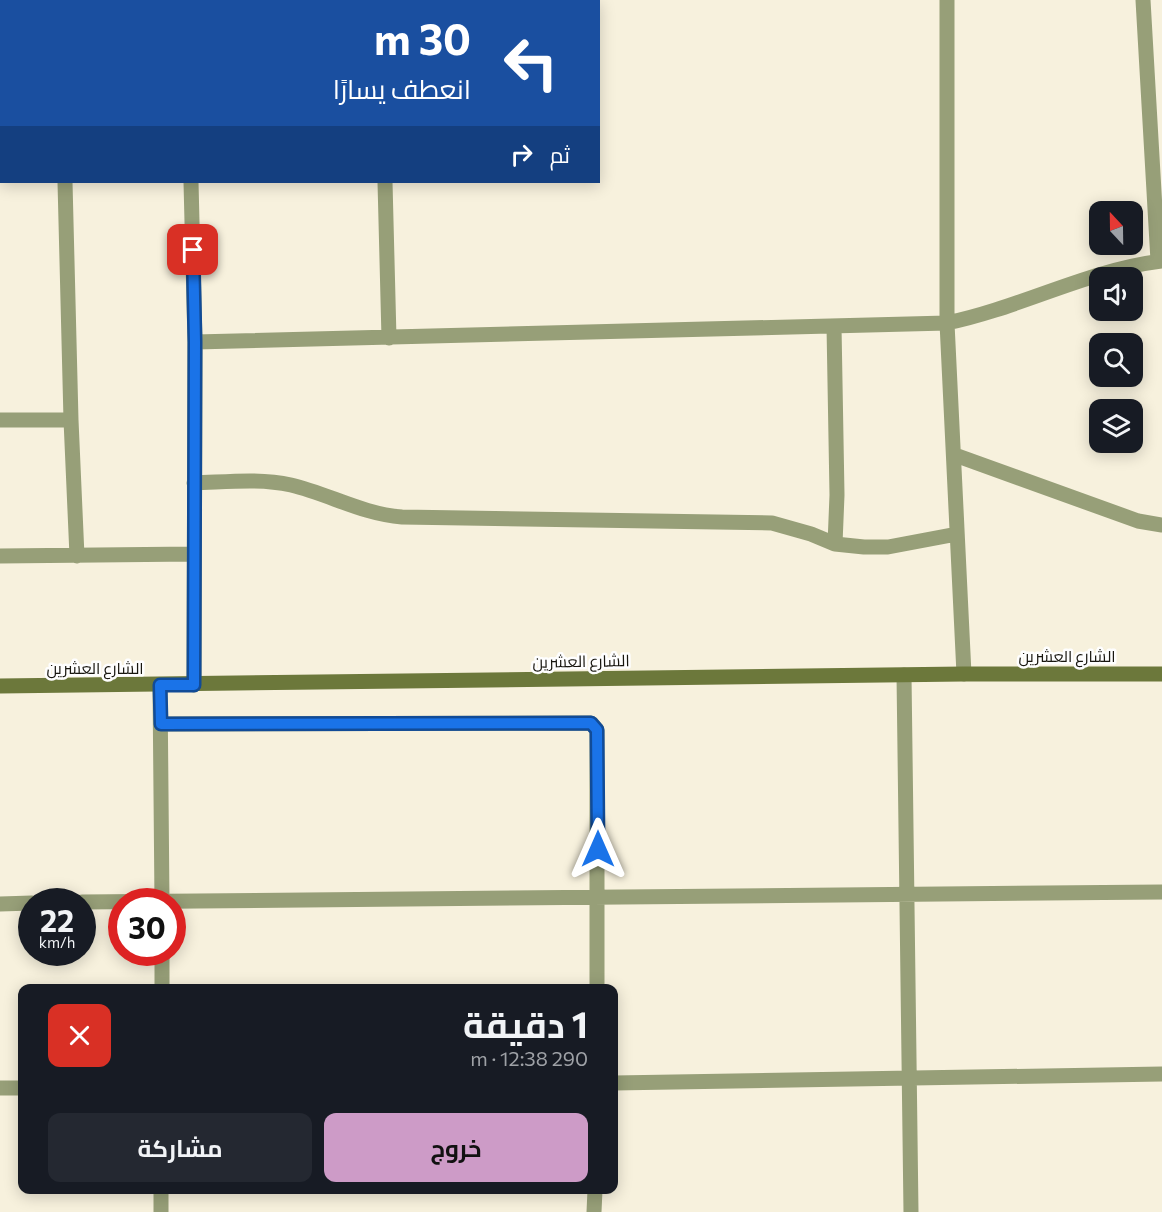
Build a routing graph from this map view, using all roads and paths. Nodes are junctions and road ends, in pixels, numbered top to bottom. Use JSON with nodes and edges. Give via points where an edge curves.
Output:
{"nodes":[{"id":1,"x":947,"y":0,"type":"edge"},
{"id":2,"x":1143,"y":0,"type":"edge"},
{"id":3,"x":64,"y":183,"type":"edge"},
{"id":4,"x":191,"y":183,"type":"edge"},
{"id":5,"x":385,"y":183,"type":"edge"},
{"id":6,"x":1160,"y":261,"type":"edge"},
{"id":7,"x":947,"y":323,"type":"junction"},
{"id":8,"x":834,"y":326,"type":"junction"},
{"id":9,"x":389,"y":338,"type":"junction"},
{"id":10,"x":195,"y":342,"type":"junction"},
{"id":11,"x":0,"y":420,"type":"edge"},
{"id":12,"x":71,"y":420,"type":"junction"},
{"id":13,"x":955,"y":455,"type":"junction"},
{"id":14,"x":194,"y":483,"type":"junction"},
{"id":15,"x":1162,"y":525,"type":"edge"},
{"id":16,"x":957,"y":534,"type":"junction"},
{"id":17,"x":835,"y":544,"type":"junction"},
{"id":18,"x":194,"y":554,"type":"junction"},
{"id":19,"x":0,"y":556,"type":"edge"},
{"id":20,"x":77,"y":556,"type":"junction"},
{"id":21,"x":964,"y":674,"type":"junction"},
{"id":22,"x":1162,"y":674,"type":"edge"},
{"id":23,"x":904,"y":675,"type":"junction"},
{"id":24,"x":160,"y":685,"type":"junction"},
{"id":25,"x":194,"y":685,"type":"junction"},
{"id":26,"x":0,"y":686,"type":"edge"},
{"id":27,"x":161,"y":724,"type":"junction"},
{"id":28,"x":162,"y":888,"type":"edge"},
{"id":29,"x":1162,"y":892,"type":"edge"},
{"id":30,"x":906,"y":895,"type":"junction"},
{"id":31,"x":598,"y":897,"type":"junction"},
{"id":32,"x":186,"y":901,"type":"edge"},
{"id":33,"x":18,"y":903,"type":"edge"},
{"id":34,"x":0,"y":904,"type":"edge"},
{"id":35,"x":162,"y":966,"type":"edge"},
{"id":36,"x":162,"y":984,"type":"edge"},
{"id":37,"x":597,"y":984,"type":"edge"},
{"id":38,"x":1162,"y":1074,"type":"edge"},
{"id":39,"x":909,"y":1078,"type":"junction"},
{"id":40,"x":618,"y":1083,"type":"edge"},
{"id":41,"x":0,"y":1088,"type":"edge"},
{"id":42,"x":18,"y":1088,"type":"edge"},
{"id":43,"x":161,"y":1194,"type":"edge"},
{"id":44,"x":595,"y":1194,"type":"edge"},
{"id":45,"x":160,"y":1212,"type":"edge"},
{"id":46,"x":594,"y":1212,"type":"edge"},
{"id":47,"x":911,"y":1212,"type":"edge"}],
"edges":[{"from":1,"to":7,"type":"street"},
{"from":2,"to":6,"type":"street"},
{"from":3,"to":12,"type":"street"},
{"from":4,"to":10,"type":"street"},
{"from":5,"to":9,"type":"street"},
{"from":6,"to":7,"type":"street","via":[[1082,280],[975,318]]},
{"from":7,"to":8,"type":"street"},
{"from":7,"to":13,"type":"street"},
{"from":8,"to":9,"type":"street"},
{"from":8,"to":17,"type":"street"},
{"from":9,"to":10,"type":"street"},
{"from":10,"to":14,"type":"street"},
{"from":11,"to":12,"type":"street"},
{"from":12,"to":20,"type":"street"},
{"from":13,"to":15,"type":"street","via":[[1138,521]]},
{"from":13,"to":16,"type":"street"},
{"from":14,"to":17,"type":"street","via":[[268,480],[382,516],[772,523]]},
{"from":14,"to":18,"type":"street"},
{"from":16,"to":17,"type":"street","via":[[888,547]]},
{"from":16,"to":21,"type":"street"},
{"from":18,"to":20,"type":"street"},
{"from":18,"to":25,"type":"street"},
{"from":19,"to":20,"type":"street"},
{"from":21,"to":22,"type":"street","name":"الشارع العشرين"},
{"from":21,"to":23,"type":"street","name":"الشارع العشرين"},
{"from":23,"to":25,"type":"street","name":"الشارع العشرين"},
{"from":23,"to":30,"type":"street"},
{"from":24,"to":25,"type":"street","name":"الشارع العشرين"},
{"from":24,"to":26,"type":"street","name":"الشارع العشرين"},
{"from":24,"to":27,"type":"street"},
{"from":27,"to":28,"type":"street"},
{"from":27,"to":31,"type":"street","via":[[591,723],[597,730]]},
{"from":29,"to":30,"type":"street"},
{"from":30,"to":31,"type":"street"},
{"from":30,"to":39,"type":"street"},
{"from":31,"to":32,"type":"street"},
{"from":31,"to":37,"type":"street"},
{"from":33,"to":34,"type":"street"},
{"from":35,"to":36,"type":"street"},
{"from":38,"to":39,"type":"street"},
{"from":39,"to":40,"type":"street"},
{"from":39,"to":47,"type":"street"},
{"from":41,"to":42,"type":"street"},
{"from":43,"to":45,"type":"street"},
{"from":44,"to":46,"type":"street"}]}
